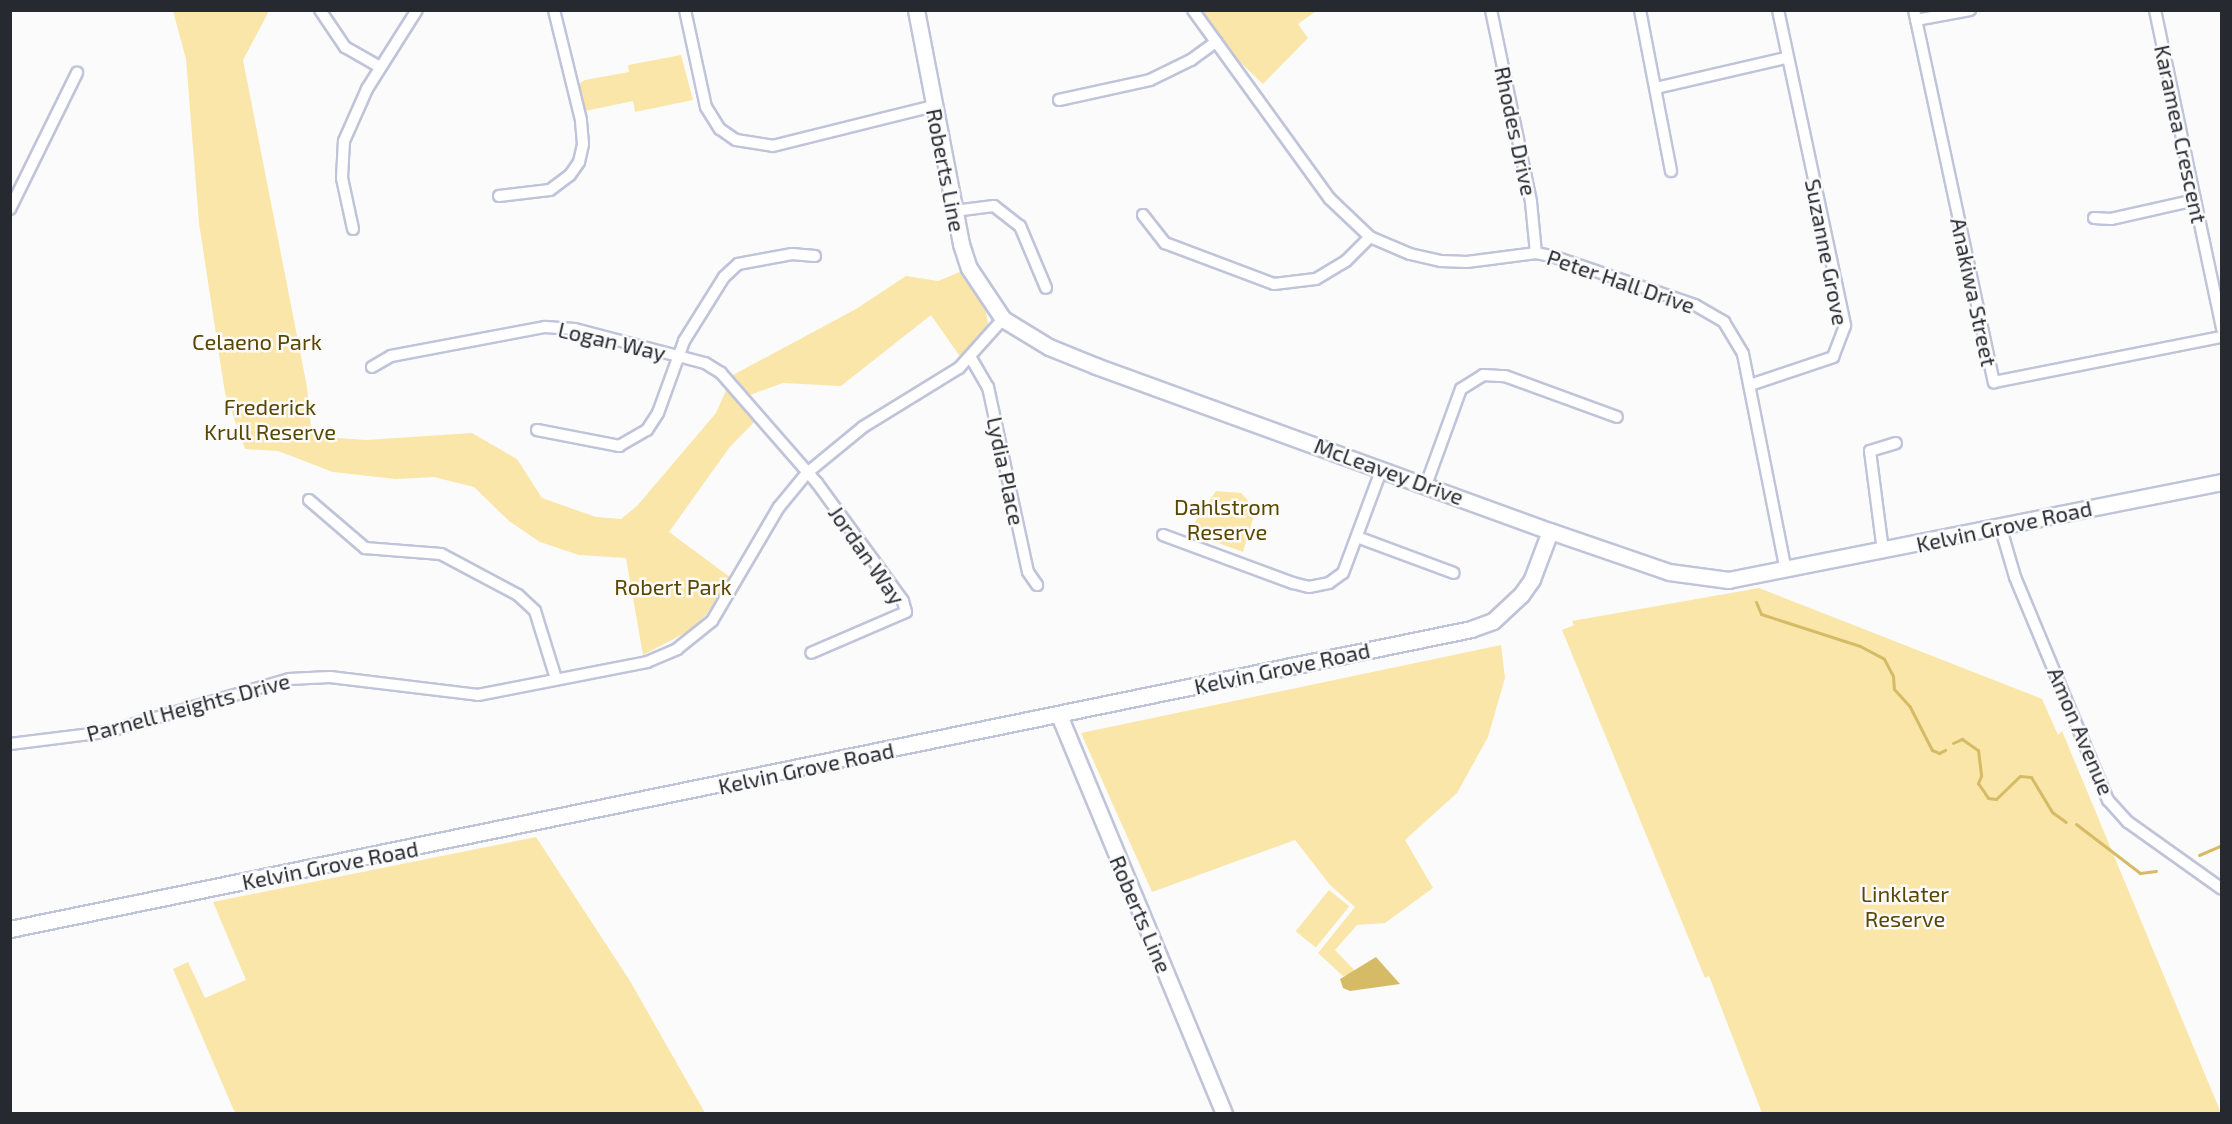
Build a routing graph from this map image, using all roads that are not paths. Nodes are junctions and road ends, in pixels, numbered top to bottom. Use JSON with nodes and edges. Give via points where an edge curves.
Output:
{"nodes":[{"id":1,"x":320,"y":10,"type":"edge"},
{"id":2,"x":417,"y":10,"type":"edge"},
{"id":3,"x":554,"y":10,"type":"edge"},
{"id":4,"x":685,"y":10,"type":"edge"},
{"id":5,"x":1193,"y":10,"type":"edge"},
{"id":6,"x":1491,"y":10,"type":"edge"},
{"id":7,"x":1640,"y":10,"type":"edge"},
{"id":8,"x":1778,"y":10,"type":"edge"},
{"id":9,"x":1970,"y":10,"type":"edge"},
{"id":10,"x":2155,"y":10,"type":"edge"},
{"id":11,"x":920,"y":11,"type":"edge"},
{"id":12,"x":1915,"y":15,"type":"edge"},
{"id":13,"x":1216,"y":42,"type":"junction"},
{"id":14,"x":1786,"y":58,"type":"junction"},
{"id":15,"x":380,"y":67,"type":"junction"},
{"id":16,"x":77,"y":73,"type":"dead end"},
{"id":17,"x":1656,"y":88,"type":"junction"},
{"id":18,"x":1059,"y":100,"type":"dead end"},
{"id":19,"x":934,"y":106,"type":"junction"},
{"id":20,"x":1671,"y":171,"type":"dead end"},
{"id":21,"x":500,"y":196,"type":"dead end"},
{"id":22,"x":2195,"y":200,"type":"junction"},
{"id":23,"x":10,"y":209,"type":"edge"},
{"id":24,"x":954,"y":211,"type":"junction"},
{"id":25,"x":1143,"y":215,"type":"dead end"},
{"id":26,"x":2094,"y":218,"type":"dead end"},
{"id":27,"x":353,"y":230,"type":"dead end"},
{"id":28,"x":1370,"y":237,"type":"junction"},
{"id":29,"x":1536,"y":253,"type":"junction"},
{"id":30,"x":816,"y":256,"type":"dead end"},
{"id":31,"x":1046,"y":288,"type":"dead end"},
{"id":32,"x":1004,"y":319,"type":"junction"},
{"id":33,"x":2222,"y":329,"type":"edge"},
{"id":34,"x":2222,"y":337,"type":"edge"},
{"id":35,"x":678,"y":356,"type":"junction"},
{"id":36,"x":971,"y":358,"type":"junction"},
{"id":37,"x":372,"y":367,"type":"dead end"},
{"id":38,"x":1750,"y":385,"type":"junction"},
{"id":39,"x":1617,"y":417,"type":"dead end"},
{"id":40,"x":537,"y":430,"type":"dead end"},
{"id":41,"x":1896,"y":443,"type":"dead end"},
{"id":42,"x":1382,"y":468,"type":"junction"},
{"id":43,"x":807,"y":473,"type":"junction"},
{"id":44,"x":2222,"y":482,"type":"edge"},
{"id":45,"x":1426,"y":485,"type":"junction"},
{"id":46,"x":309,"y":500,"type":"dead end"},
{"id":47,"x":2001,"y":529,"type":"junction"},
{"id":48,"x":1550,"y":531,"type":"junction"},
{"id":49,"x":1163,"y":535,"type":"dead end"},
{"id":50,"x":1357,"y":537,"type":"junction"},
{"id":51,"x":1882,"y":551,"type":"junction"},
{"id":52,"x":1786,"y":571,"type":"junction"},
{"id":53,"x":1454,"y":573,"type":"dead end"},
{"id":54,"x":1037,"y":585,"type":"dead end"},
{"id":55,"x":811,"y":653,"type":"dead end"},
{"id":56,"x":556,"y":679,"type":"junction"},
{"id":57,"x":1059,"y":715,"type":"junction"},
{"id":58,"x":10,"y":744,"type":"edge"},
{"id":59,"x":2222,"y":889,"type":"edge"},
{"id":60,"x":10,"y":929,"type":"edge"},
{"id":61,"x":1224,"y":1113,"type":"edge"}],
"edges":[{"from":1,"to":15,"type":"street","via":[[345,47]]},
{"from":2,"to":15,"type":"street"},
{"from":3,"to":21,"type":"street","via":[[582,120],[584,144],[579,162],[570,175],[550,190]]},
{"from":4,"to":19,"type":"street","via":[[706,107],[720,129],[736,140],[773,146]]},
{"from":5,"to":13,"type":"street","name":"Peter Hall Drive"},
{"from":6,"to":29,"type":"street","name":"Rhodes Drive","via":[[1531,202]]},
{"from":7,"to":17,"type":"street"},
{"from":8,"to":14,"type":"street","name":"Suzanne Grove"},
{"from":9,"to":12,"type":"street"},
{"from":10,"to":22,"type":"street","name":"Karamea Crescent"},
{"from":11,"to":19,"type":"street","name":"Roberts Line"},
{"from":12,"to":34,"type":"street","name":"Anakiwa Street","via":[[1994,382]]},
{"from":13,"to":18,"type":"street","via":[[1150,80]]},
{"from":13,"to":28,"type":"street","name":"Peter Hall Drive","via":[[1330,200]]},
{"from":14,"to":17,"type":"street"},
{"from":14,"to":38,"type":"street","name":"Suzanne Grove","via":[[1845,325],[1833,357]]},
{"from":15,"to":27,"type":"street","via":[[344,141],[342,178]]},
{"from":16,"to":23,"type":"street"},
{"from":17,"to":20,"type":"street"},
{"from":19,"to":24,"type":"street","name":"Roberts Line"},
{"from":22,"to":26,"type":"street","via":[[2111,219]]},
{"from":22,"to":33,"type":"street","name":"Karamea Crescent"},
{"from":24,"to":31,"type":"street","via":[[994,206],[1020,226]]},
{"from":24,"to":32,"type":"street","name":"Roberts Line","via":[[969,268]]},
{"from":25,"to":28,"type":"street","via":[[1165,243],[1274,284],[1316,279],[1346,261]]},
{"from":28,"to":29,"type":"street","name":"Peter Hall Drive","via":[[1410,254],[1441,261],[1467,262]]},
{"from":29,"to":38,"type":"street","name":"Peter Hall Drive","via":[[1578,263],[1711,312],[1738,341]]},
{"from":30,"to":35,"type":"street","via":[[792,254],[738,264],[711,292]]},
{"from":32,"to":36,"type":"street","name":"Parnell Heights Drive"},
{"from":32,"to":42,"type":"street","name":"McLeavey Drive","via":[[1049,347],[1096,366]]},
{"from":35,"to":37,"type":"street","name":"Logan Way","via":[[575,329],[545,327],[391,356]]},
{"from":35,"to":40,"type":"street","via":[[658,413],[647,430],[619,446]]},
{"from":35,"to":43,"type":"street","name":"Logan Way","via":[[721,373]]},
{"from":36,"to":43,"type":"street","name":"Parnell Heights Drive","via":[[863,427]]},
{"from":36,"to":54,"type":"street","name":"Lydia Place","via":[[988,387],[1028,572]]},
{"from":38,"to":52,"type":"street","name":"Peter Hall Drive"},
{"from":39,"to":45,"type":"street","via":[[1505,376],[1483,375],[1461,389]]},
{"from":41,"to":51,"type":"street","via":[[1869,451]]},
{"from":42,"to":45,"type":"street","name":"McLeavey Drive"},
{"from":42,"to":50,"type":"street"},
{"from":43,"to":55,"type":"street","name":"Jordan Way","via":[[903,601],[906,612]]},
{"from":43,"to":56,"type":"street","name":"Parnell Heights Drive","via":[[779,507],[712,621],[696,637],[647,662]]},
{"from":44,"to":47,"type":"street","name":"Kelvin Grove Road"},
{"from":45,"to":48,"type":"street","name":"McLeavey Drive"},
{"from":46,"to":56,"type":"street","via":[[365,548],[441,554],[518,596],[535,611]]},
{"from":47,"to":51,"type":"street","name":"Kelvin Grove Road"},
{"from":47,"to":59,"type":"street","name":"Amon Avenue","via":[[2015,577],[2108,800],[2128,822]]},
{"from":48,"to":52,"type":"street","name":"McLeavey Drive","via":[[1690,577],[1728,580]]},
{"from":48,"to":57,"type":"street","name":"Kelvin Grove Road","via":[[1532,579],[1510,608],[1493,621]]},
{"from":49,"to":50,"type":"street","via":[[1310,587],[1329,583],[1343,573]]},
{"from":50,"to":53,"type":"street"},
{"from":51,"to":52,"type":"street","name":"Kelvin Grove Road"},
{"from":56,"to":58,"type":"street","name":"Parnell Heights Drive","via":[[459,695],[330,677],[289,679],[107,732]]},
{"from":57,"to":60,"type":"street","name":"Kelvin Grove Road"},
{"from":57,"to":61,"type":"street","name":"Roberts Line"}]}
